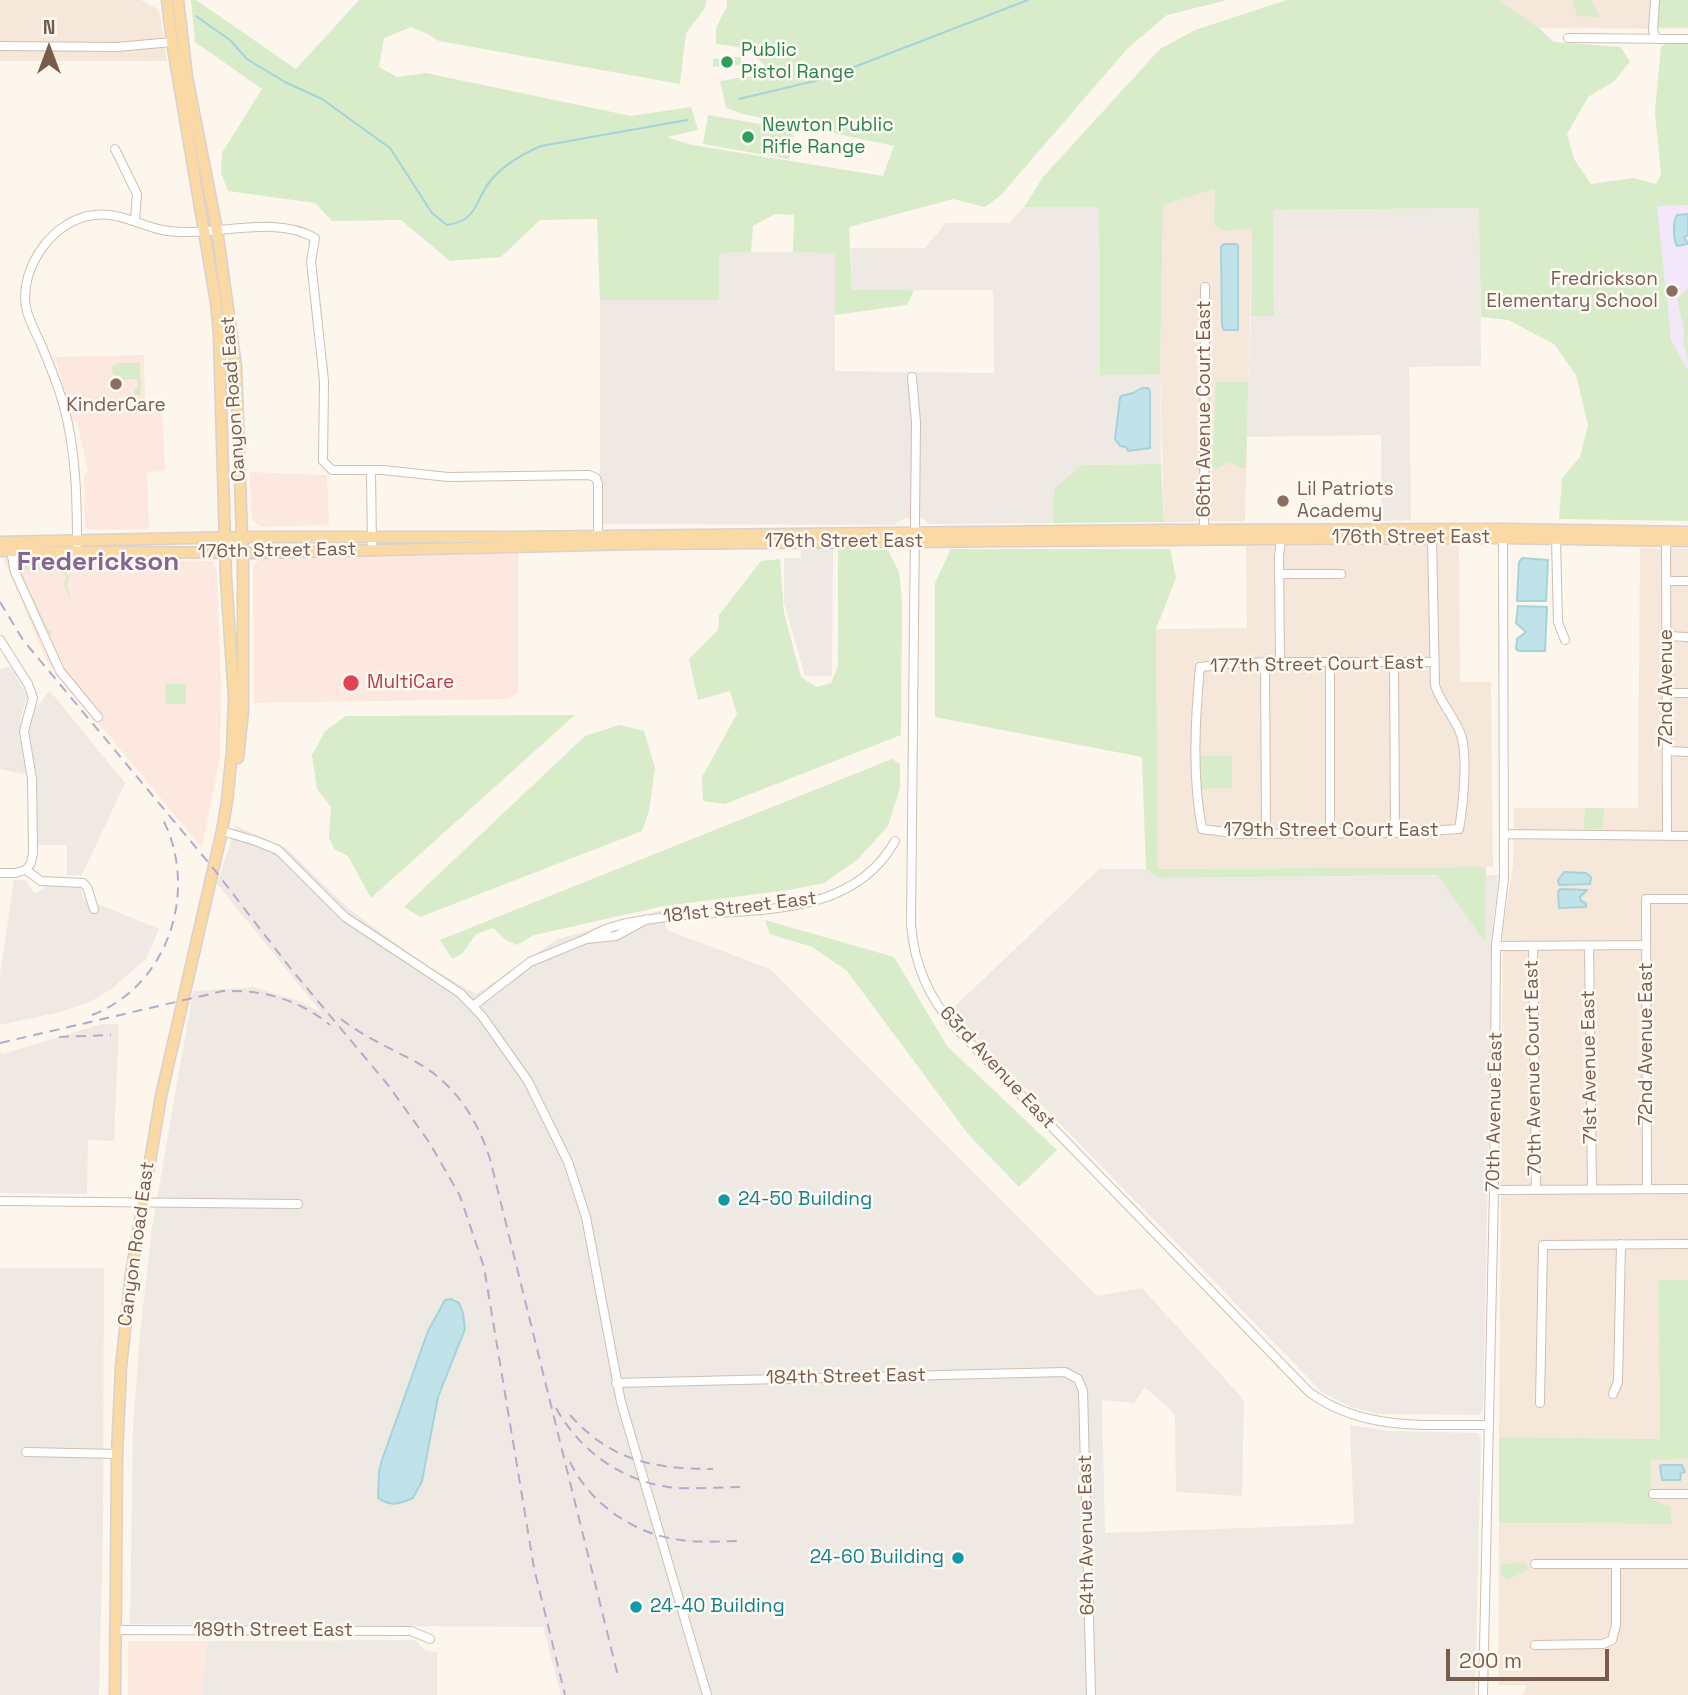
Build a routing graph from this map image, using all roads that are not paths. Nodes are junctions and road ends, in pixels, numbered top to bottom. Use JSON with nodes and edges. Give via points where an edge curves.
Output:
{"nodes":[{"id":1,"x":167,"y":0,"type":"edge"},
{"id":2,"x":178,"y":0,"type":"edge"},
{"id":3,"x":1655,"y":0,"type":"edge"},
{"id":4,"x":1568,"y":38,"type":"dead end"},
{"id":5,"x":1657,"y":39,"type":"junction"},
{"id":6,"x":1688,"y":39,"type":"edge"},
{"id":7,"x":172,"y":42,"type":"junction"},
{"id":8,"x":0,"y":46,"type":"edge"},
{"id":9,"x":187,"y":77,"type":"junction"},
{"id":10,"x":115,"y":149,"type":"dead end"},
{"id":11,"x":135,"y":221,"type":"junction"},
{"id":12,"x":216,"y":230,"type":"junction"},
{"id":13,"x":204,"y":231,"type":"junction"},
{"id":14,"x":1205,"y":287,"type":"dead end"},
{"id":15,"x":912,"y":377,"type":"dead end"},
{"id":16,"x":371,"y":471,"type":"junction"},
{"id":17,"x":1167,"y":530,"type":"junction"},
{"id":18,"x":1205,"y":530,"type":"junction"},
{"id":19,"x":1688,"y":532,"type":"edge"},
{"id":20,"x":831,"y":533,"type":"junction"},
{"id":21,"x":1503,"y":533,"type":"junction"},
{"id":22,"x":226,"y":537,"type":"junction"},
{"id":23,"x":242,"y":537,"type":"junction"},
{"id":24,"x":914,"y":537,"type":"junction"},
{"id":25,"x":1281,"y":538,"type":"junction"},
{"id":26,"x":1432,"y":538,"type":"junction"},
{"id":27,"x":1556,"y":538,"type":"junction"},
{"id":28,"x":595,"y":540,"type":"junction"},
{"id":29,"x":1133,"y":540,"type":"junction"},
{"id":30,"x":1666,"y":540,"type":"junction"},
{"id":31,"x":1688,"y":541,"type":"edge"},
{"id":32,"x":0,"y":542,"type":"edge"},
{"id":33,"x":797,"y":543,"type":"junction"},
{"id":34,"x":372,"y":544,"type":"junction"},
{"id":35,"x":78,"y":545,"type":"junction"},
{"id":36,"x":6,"y":551,"type":"edge"},
{"id":37,"x":226,"y":553,"type":"junction"},
{"id":38,"x":242,"y":553,"type":"junction"},
{"id":39,"x":1279,"y":574,"type":"junction"},
{"id":40,"x":1341,"y":574,"type":"dead end"},
{"id":41,"x":1666,"y":581,"type":"junction"},
{"id":42,"x":1688,"y":581,"type":"edge"},
{"id":43,"x":1667,"y":636,"type":"junction"},
{"id":44,"x":1688,"y":637,"type":"edge"},
{"id":45,"x":0,"y":640,"type":"edge"},
{"id":46,"x":1565,"y":640,"type":"dead end"},
{"id":47,"x":1265,"y":662,"type":"junction"},
{"id":48,"x":1280,"y":662,"type":"junction"},
{"id":49,"x":1330,"y":662,"type":"junction"},
{"id":50,"x":1394,"y":662,"type":"junction"},
{"id":51,"x":1434,"y":662,"type":"junction"},
{"id":52,"x":1667,"y":693,"type":"junction"},
{"id":53,"x":1688,"y":693,"type":"edge"},
{"id":54,"x":98,"y":717,"type":"dead end"},
{"id":55,"x":1667,"y":751,"type":"junction"},
{"id":56,"x":1688,"y":752,"type":"edge"},
{"id":57,"x":227,"y":801,"type":"junction"},
{"id":58,"x":1202,"y":829,"type":"joint"},
{"id":59,"x":222,"y":831,"type":"junction"},
{"id":60,"x":1395,"y":833,"type":"junction"},
{"id":61,"x":1266,"y":834,"type":"junction"},
{"id":62,"x":1330,"y":834,"type":"junction"},
{"id":63,"x":1505,"y":834,"type":"junction"},
{"id":64,"x":1667,"y":836,"type":"junction"},
{"id":65,"x":1688,"y":836,"type":"edge"},
{"id":66,"x":895,"y":841,"type":"dead end"},
{"id":67,"x":26,"y":870,"type":"junction"},
{"id":68,"x":0,"y":873,"type":"edge"},
{"id":69,"x":1688,"y":899,"type":"edge"},
{"id":70,"x":94,"y":909,"type":"dead end"},
{"id":71,"x":1646,"y":945,"type":"junction"},
{"id":72,"x":1496,"y":946,"type":"junction"},
{"id":73,"x":1533,"y":946,"type":"junction"},
{"id":74,"x":1589,"y":946,"type":"junction"},
{"id":75,"x":472,"y":1006,"type":"junction"},
{"id":76,"x":1592,"y":1189,"type":"junction"},
{"id":77,"x":1647,"y":1189,"type":"junction"},
{"id":78,"x":1688,"y":1189,"type":"edge"},
{"id":79,"x":1494,"y":1190,"type":"junction"},
{"id":80,"x":1536,"y":1190,"type":"junction"},
{"id":81,"x":0,"y":1201,"type":"edge"},
{"id":82,"x":141,"y":1203,"type":"junction"},
{"id":83,"x":298,"y":1204,"type":"dead end"},
{"id":84,"x":1621,"y":1244,"type":"junction"},
{"id":85,"x":1688,"y":1244,"type":"edge"},
{"id":86,"x":1075,"y":1377,"type":"joint"},
{"id":87,"x":616,"y":1383,"type":"junction"},
{"id":88,"x":1613,"y":1394,"type":"dead end"},
{"id":89,"x":1540,"y":1403,"type":"dead end"},
{"id":90,"x":1489,"y":1425,"type":"junction"},
{"id":91,"x":26,"y":1452,"type":"dead end"},
{"id":92,"x":117,"y":1454,"type":"junction"},
{"id":93,"x":1653,"y":1494,"type":"dead end"},
{"id":94,"x":1688,"y":1494,"type":"edge"},
{"id":95,"x":1535,"y":1564,"type":"dead end"},
{"id":96,"x":1688,"y":1564,"type":"edge"},
{"id":97,"x":1616,"y":1565,"type":"junction"},
{"id":98,"x":115,"y":1630,"type":"junction"},
{"id":99,"x":430,"y":1639,"type":"dead end"},
{"id":100,"x":1535,"y":1645,"type":"dead end"},
{"id":101,"x":115,"y":1695,"type":"edge"},
{"id":102,"x":707,"y":1695,"type":"edge"},
{"id":103,"x":1091,"y":1695,"type":"edge"},
{"id":104,"x":1483,"y":1695,"type":"edge"}],
"edges":[{"from":1,"to":7,"type":"main road","name":"Canyon Road East"},
{"from":2,"to":9,"type":"main road","name":"Canyon Road East"},
{"from":3,"to":5,"type":"street","via":[[1653,31]]},
{"from":4,"to":5,"type":"street"},
{"from":5,"to":6,"type":"street"},
{"from":7,"to":8,"type":"street","via":[[117,47]]},
{"from":7,"to":9,"type":"main road","via":[[178,46]]},
{"from":7,"to":13,"type":"main road","name":"Canyon Road East"},
{"from":9,"to":12,"type":"main road","name":"Canyon Road East"},
{"from":10,"to":11,"type":"street","via":[[138,194]]},
{"from":11,"to":13,"type":"street","via":[[162,230]]},
{"from":11,"to":35,"type":"street","via":[[94,215],[67,224],[48,237],[29,266],[26,310],[58,388],[69,431]]},
{"from":12,"to":13,"type":"street"},
{"from":12,"to":16,"type":"street","via":[[295,230],[315,238],[311,261],[324,381],[323,461],[332,470]]},
{"from":12,"to":23,"type":"main road","name":"Canyon Road East","via":[[236,367]]},
{"from":13,"to":22,"type":"main road","name":"Canyon Road East","via":[[219,334]]},
{"from":14,"to":18,"type":"street","name":"66th Avenue Court East"},
{"from":15,"to":24,"type":"street","name":"63rd Avenue East"},
{"from":16,"to":28,"type":"street","via":[[448,477],[586,474],[598,484]]},
{"from":16,"to":34,"type":"street"},
{"from":17,"to":18,"type":"main road","name":"176th Street East"},
{"from":17,"to":24,"type":"main road","name":"176th Street East"},
{"from":17,"to":29,"type":"main road"},
{"from":18,"to":21,"type":"main road","name":"176th Street East"},
{"from":19,"to":21,"type":"main road","name":"176th Street East"},
{"from":20,"to":24,"type":"main road","name":"176th Street East"},
{"from":20,"to":28,"type":"main road","name":"176th Street East","via":[[635,535],[627,540]]},
{"from":20,"to":33,"type":"main road","via":[[830,537]]},
{"from":21,"to":26,"type":"main road","name":"176th Street East"},
{"from":21,"to":27,"type":"main road","name":"176th Street East"},
{"from":21,"to":63,"type":"street","name":"70th Avenue East"},
{"from":22,"to":23,"type":"main road","name":"176th Street East"},
{"from":22,"to":35,"type":"main road","name":"176th Street East"},
{"from":22,"to":37,"type":"main road","name":"Canyon Road East"},
{"from":23,"to":34,"type":"main road","name":"176th Street East"},
{"from":23,"to":38,"type":"main road","name":"Canyon Road East"},
{"from":24,"to":29,"type":"main road","name":"176th Street East"},
{"from":24,"to":33,"type":"main road","name":"176th Street East"},
{"from":24,"to":90,"type":"street","name":"63rd Avenue East","via":[[911,924],[918,964],[936,1003],[1309,1392],[1346,1413],[1378,1422]]},
{"from":25,"to":26,"type":"main road","name":"176th Street East"},
{"from":25,"to":29,"type":"main road","name":"176th Street East"},
{"from":25,"to":39,"type":"street"},
{"from":26,"to":51,"type":"street"},
{"from":27,"to":30,"type":"main road","name":"176th Street East"},
{"from":27,"to":46,"type":"street","via":[[1558,622]]},
{"from":28,"to":33,"type":"main road","name":"176th Street East"},
{"from":28,"to":34,"type":"main road","name":"176th Street East"},
{"from":30,"to":31,"type":"main road","name":"176th Street East"},
{"from":30,"to":41,"type":"street","name":"72nd Avenue"},
{"from":32,"to":35,"type":"main road","name":"176th Street East"},
{"from":34,"to":38,"type":"main road","name":"176th Street East"},
{"from":35,"to":36,"type":"main road","name":"176th Street East"},
{"from":35,"to":37,"type":"main road","name":"176th Street East"},
{"from":36,"to":54,"type":"street","via":[[60,671]]},
{"from":37,"to":38,"type":"main road","name":"176th Street East"},
{"from":37,"to":57,"type":"main road","name":"Canyon Road East","via":[[234,698]]},
{"from":38,"to":57,"type":"main road","name":"Canyon Road East","via":[[243,711],[237,768]]},
{"from":39,"to":40,"type":"street"},
{"from":39,"to":48,"type":"street"},
{"from":41,"to":42,"type":"street"},
{"from":41,"to":43,"type":"street","name":"72nd Avenue"},
{"from":43,"to":44,"type":"street"},
{"from":43,"to":52,"type":"street","name":"72nd Avenue"},
{"from":45,"to":67,"type":"street","via":[[31,689],[33,703],[24,731],[32,779],[33,853]]},
{"from":47,"to":48,"type":"street","name":"177th Street Court East"},
{"from":47,"to":58,"type":"street","name":"177th Street Court East","via":[[1200,667],[1197,802]]},
{"from":47,"to":61,"type":"street"},
{"from":48,"to":49,"type":"street","name":"177th Street Court East"},
{"from":49,"to":50,"type":"street","name":"177th Street Court East"},
{"from":49,"to":62,"type":"street"},
{"from":50,"to":51,"type":"street","name":"177th Street Court East"},
{"from":50,"to":60,"type":"street"},
{"from":51,"to":60,"type":"street","name":"179th Street Court East","via":[[1438,693],[1462,738],[1459,829]]},
{"from":52,"to":53,"type":"street"},
{"from":52,"to":55,"type":"street","name":"72nd Avenue"},
{"from":55,"to":56,"type":"street"},
{"from":55,"to":64,"type":"street","name":"72nd Avenue"},
{"from":57,"to":59,"type":"main road","name":"Canyon Road East"},
{"from":58,"to":61,"type":"street","name":"179th Street Court East"},
{"from":59,"to":75,"type":"street","via":[[278,850],[345,917],[444,982]]},
{"from":59,"to":82,"type":"main road","name":"Canyon Road East"},
{"from":60,"to":62,"type":"street","name":"179th Street Court East"},
{"from":61,"to":62,"type":"street","name":"179th Street Court East"},
{"from":63,"to":64,"type":"street"},
{"from":63,"to":72,"type":"street","name":"70th Avenue East"},
{"from":64,"to":65,"type":"street"},
{"from":66,"to":75,"type":"street","name":"181st Street East","via":[[870,873],[828,898],[647,919],[599,931],[530,962]]},
{"from":67,"to":68,"type":"street"},
{"from":67,"to":70,"type":"street","via":[[41,881],[83,883]]},
{"from":69,"to":71,"type":"street","name":"72nd Avenue East","via":[[1646,899]]},
{"from":71,"to":74,"type":"street"},
{"from":71,"to":77,"type":"street","name":"72nd Avenue East"},
{"from":72,"to":73,"type":"street"},
{"from":72,"to":79,"type":"street","name":"70th Avenue East"},
{"from":73,"to":74,"type":"street"},
{"from":73,"to":80,"type":"street","name":"70th Avenue Court East"},
{"from":74,"to":76,"type":"street","name":"71st Avenue East"},
{"from":75,"to":87,"type":"street","via":[[528,1081],[568,1162],[591,1237]]},
{"from":76,"to":77,"type":"street"},
{"from":76,"to":80,"type":"street"},
{"from":77,"to":78,"type":"street"},
{"from":79,"to":80,"type":"street"},
{"from":79,"to":90,"type":"street","name":"70th Avenue East"},
{"from":81,"to":82,"type":"street"},
{"from":82,"to":83,"type":"street"},
{"from":82,"to":92,"type":"main road","name":"Canyon Road East","via":[[127,1307]]},
{"from":84,"to":85,"type":"street"},
{"from":84,"to":88,"type":"street","via":[[1618,1382]]},
{"from":84,"to":89,"type":"street","via":[[1543,1245]]},
{"from":86,"to":87,"type":"street","name":"184th Street East","via":[[1065,1372]]},
{"from":86,"to":103,"type":"street","name":"64th Avenue East","via":[[1083,1391]]},
{"from":87,"to":102,"type":"street"},
{"from":90,"to":104,"type":"street","name":"70th Avenue East"},
{"from":91,"to":92,"type":"street"},
{"from":92,"to":98,"type":"main road","name":"Canyon Road East"},
{"from":93,"to":94,"type":"street"},
{"from":95,"to":97,"type":"street"},
{"from":96,"to":97,"type":"street"},
{"from":97,"to":100,"type":"street","via":[[1616,1630],[1610,1642]]},
{"from":98,"to":99,"type":"street","name":"189th Street East","via":[[411,1631]]},
{"from":98,"to":101,"type":"main road","name":"Canyon Road East"}]}
